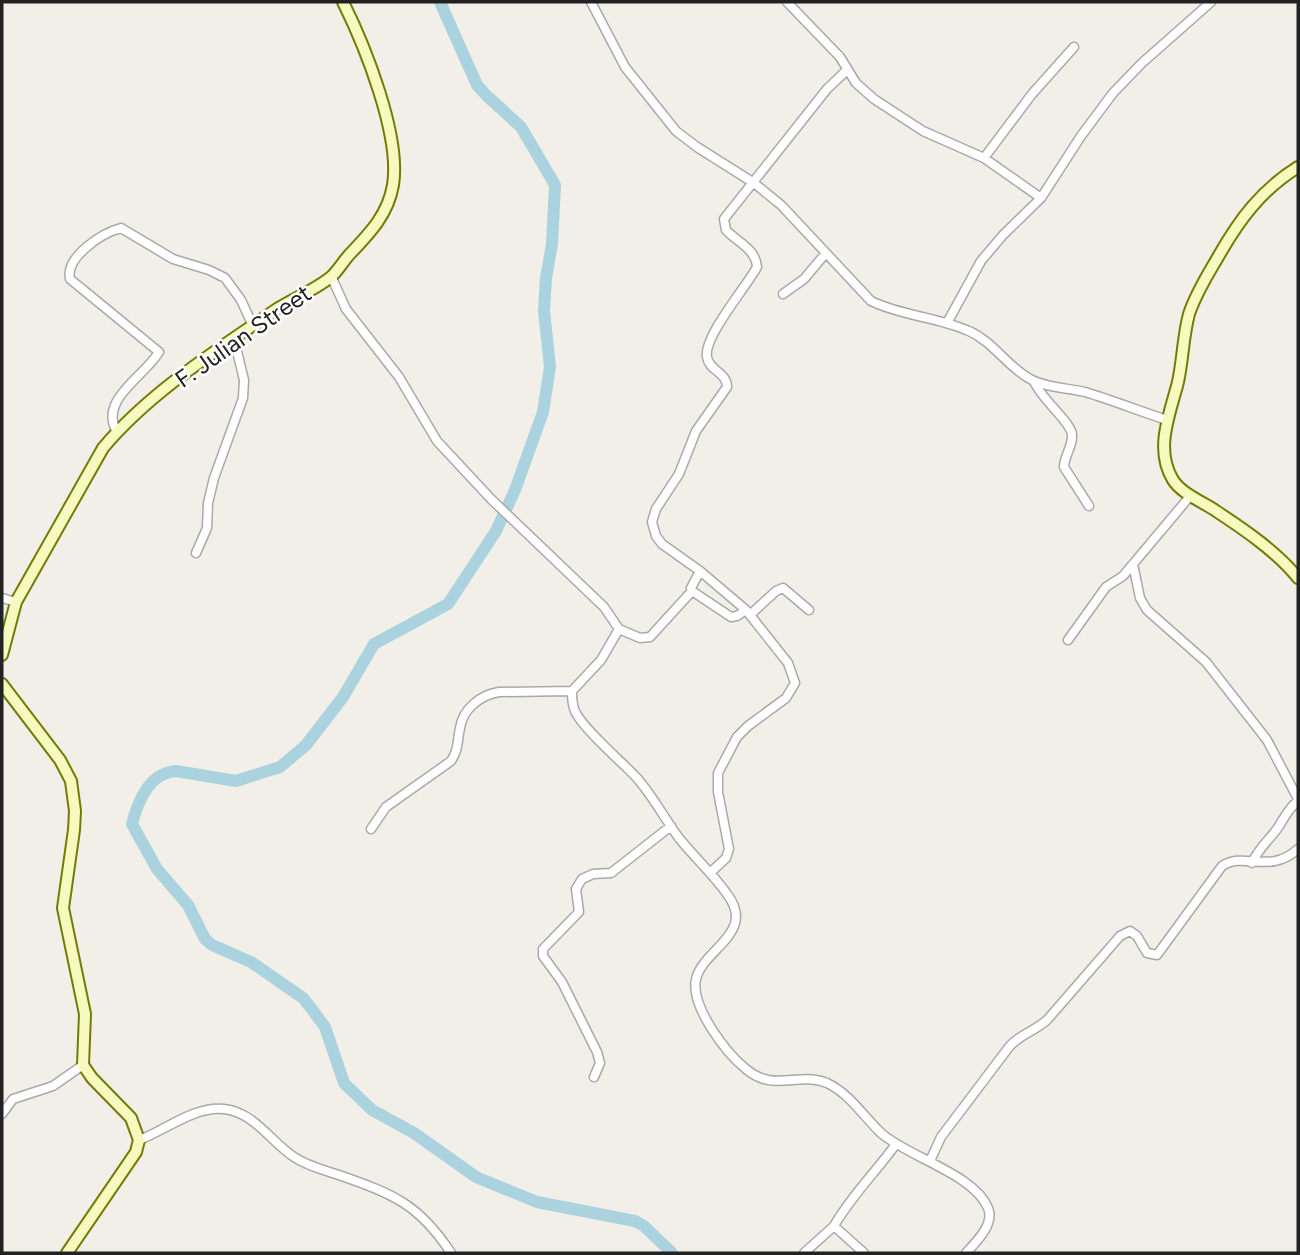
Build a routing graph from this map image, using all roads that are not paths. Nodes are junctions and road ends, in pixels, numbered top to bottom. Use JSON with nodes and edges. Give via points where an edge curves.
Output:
{"nodes":[{"id":1,"x":344,"y":2,"type":"edge"},
{"id":2,"x":591,"y":2,"type":"edge"},
{"id":3,"x":787,"y":2,"type":"edge"},
{"id":4,"x":1211,"y":2,"type":"edge"},
{"id":5,"x":1074,"y":47,"type":"dead end"},
{"id":6,"x":848,"y":71,"type":"junction"},
{"id":7,"x":984,"y":158,"type":"junction"},
{"id":8,"x":1298,"y":167,"type":"edge"},
{"id":9,"x":754,"y":183,"type":"junction"},
{"id":10,"x":1041,"y":198,"type":"junction"},
{"id":11,"x":826,"y":253,"type":"junction"},
{"id":12,"x":331,"y":276,"type":"junction"},
{"id":13,"x":783,"y":294,"type":"dead end"},
{"id":14,"x":947,"y":323,"type":"junction"},
{"id":15,"x":253,"y":326,"type":"junction"},
{"id":16,"x":234,"y":339,"type":"junction"},
{"id":17,"x":1034,"y":381,"type":"junction"},
{"id":18,"x":1167,"y":420,"type":"junction"},
{"id":19,"x":117,"y":432,"type":"junction"},
{"id":20,"x":1191,"y":495,"type":"junction"},
{"id":21,"x":1089,"y":506,"type":"dead end"},
{"id":22,"x":196,"y":553,"type":"dead end"},
{"id":23,"x":1133,"y":564,"type":"junction"},
{"id":24,"x":699,"y":571,"type":"junction"},
{"id":25,"x":1298,"y":578,"type":"edge"},
{"id":26,"x":692,"y":591,"type":"junction"},
{"id":27,"x":2,"y":598,"type":"edge"},
{"id":28,"x":16,"y":602,"type":"junction"},
{"id":29,"x":808,"y":610,"type":"dead end"},
{"id":30,"x":749,"y":612,"type":"junction"},
{"id":31,"x":619,"y":629,"type":"junction"},
{"id":32,"x":1068,"y":640,"type":"dead end"},
{"id":33,"x":2,"y":655,"type":"edge"},
{"id":34,"x":2,"y":684,"type":"edge"},
{"id":35,"x":572,"y":691,"type":"junction"},
{"id":36,"x":1298,"y":800,"type":"edge"},
{"id":37,"x":671,"y":826,"type":"junction"},
{"id":38,"x":370,"y":829,"type":"dead end"},
{"id":39,"x":1298,"y":849,"type":"edge"},
{"id":40,"x":1252,"y":863,"type":"junction"},
{"id":41,"x":710,"y":873,"type":"junction"},
{"id":42,"x":83,"y":1065,"type":"junction"},
{"id":43,"x":594,"y":1077,"type":"dead end"},
{"id":44,"x":2,"y":1114,"type":"edge"},
{"id":45,"x":139,"y":1140,"type":"junction"},
{"id":46,"x":896,"y":1144,"type":"junction"},
{"id":47,"x":930,"y":1161,"type":"junction"},
{"id":48,"x":834,"y":1226,"type":"junction"},
{"id":49,"x":67,"y":1253,"type":"edge"},
{"id":50,"x":451,"y":1253,"type":"edge"},
{"id":51,"x":804,"y":1253,"type":"edge"},
{"id":52,"x":864,"y":1253,"type":"edge"},
{"id":53,"x":966,"y":1253,"type":"edge"}],
"edges":[{"from":1,"to":12,"type":"street","name":"F. Julian Street","via":[[377,86],[392,150],[394,183],[387,209],[373,230]]},
{"from":2,"to":9,"type":"street","via":[[625,67],[676,131]]},
{"from":3,"to":6,"type":"street"},
{"from":4,"to":10,"type":"street","via":[[1113,93]]},
{"from":5,"to":7,"type":"street"},
{"from":6,"to":7,"type":"street","via":[[862,90],[910,124]]},
{"from":6,"to":9,"type":"street","via":[[828,89]]},
{"from":7,"to":10,"type":"street"},
{"from":8,"to":18,"type":"street","via":[[1253,204],[1202,282],[1189,315]]},
{"from":9,"to":11,"type":"street"},
{"from":9,"to":24,"type":"street","via":[[724,219],[726,230],[747,247],[757,265],[708,347],[706,357],[724,376],[727,387],[696,431],[652,522],[662,544]]},
{"from":10,"to":14,"type":"street","via":[[990,249]]},
{"from":11,"to":13,"type":"street","via":[[804,279]]},
{"from":11,"to":14,"type":"street","via":[[871,301]]},
{"from":12,"to":15,"type":"street","name":"F. Julian Street"},
{"from":12,"to":31,"type":"street","via":[[346,309],[399,377],[451,457],[604,607]]},
{"from":14,"to":17,"type":"street","via":[[980,337]]},
{"from":15,"to":16,"type":"street","name":"F. Julian Street"},
{"from":15,"to":19,"type":"street","via":[[225,278],[173,259],[121,228],[100,238],[72,262],[69,279],[159,352],[113,408],[110,421]]},
{"from":16,"to":19,"type":"street","name":"F. Julian Street"},
{"from":16,"to":22,"type":"street","via":[[244,380],[243,398],[214,478],[207,528]]},
{"from":17,"to":18,"type":"street","via":[[1088,393]]},
{"from":17,"to":21,"type":"street","via":[[1071,431],[1064,467]]},
{"from":18,"to":20,"type":"street","via":[[1164,443],[1169,470]]},
{"from":19,"to":28,"type":"street","name":"F. Julian Street","via":[[103,448]]},
{"from":20,"to":23,"type":"street"},
{"from":20,"to":25,"type":"street","via":[[1266,548]]},
{"from":23,"to":32,"type":"street","via":[[1106,587]]},
{"from":23,"to":36,"type":"street","via":[[1147,610],[1206,662],[1266,740]]},
{"from":24,"to":26,"type":"street"},
{"from":24,"to":30,"type":"street"},
{"from":26,"to":30,"type":"street","via":[[727,616]]},
{"from":26,"to":31,"type":"street","via":[[650,637]]},
{"from":27,"to":28,"type":"street"},
{"from":28,"to":33,"type":"street","name":"F. Julian Street"},
{"from":29,"to":30,"type":"street","via":[[783,588]]},
{"from":30,"to":41,"type":"street","via":[[788,663],[795,683],[786,698],[737,737],[718,773],[729,849]]},
{"from":31,"to":35,"type":"street","via":[[601,660]]},
{"from":34,"to":42,"type":"street","via":[[71,781],[74,830],[63,908],[85,1014]]},
{"from":35,"to":37,"type":"street","via":[[576,715],[639,780]]},
{"from":35,"to":38,"type":"street","via":[[499,692],[475,702],[463,719],[458,750],[451,761],[386,807]]},
{"from":36,"to":40,"type":"street"},
{"from":37,"to":41,"type":"street"},
{"from":37,"to":43,"type":"street","via":[[611,873],[582,879],[576,889],[579,912],[542,948],[597,1052],[600,1067]]},
{"from":39,"to":40,"type":"street","via":[[1276,862]]},
{"from":40,"to":47,"type":"street","via":[[1226,863],[1216,871],[1157,955],[1147,953],[1130,931],[1120,936],[1047,1020],[1015,1040],[941,1137]]},
{"from":41,"to":46,"type":"street","via":[[736,911],[727,938],[702,966],[695,982],[698,1001],[715,1032],[754,1076],[777,1082],[810,1079],[829,1084]]},
{"from":42,"to":44,"type":"street","via":[[53,1086],[13,1099]]},
{"from":42,"to":45,"type":"street","via":[[131,1118]]},
{"from":45,"to":49,"type":"street","via":[[136,1152]]},
{"from":45,"to":50,"type":"street","via":[[208,1110],[238,1112],[295,1158],[410,1206]]},
{"from":46,"to":47,"type":"street"},
{"from":46,"to":48,"type":"street"},
{"from":47,"to":53,"type":"street","via":[[968,1185],[989,1209],[989,1222]]},
{"from":48,"to":51,"type":"street"},
{"from":48,"to":52,"type":"street"}]}
